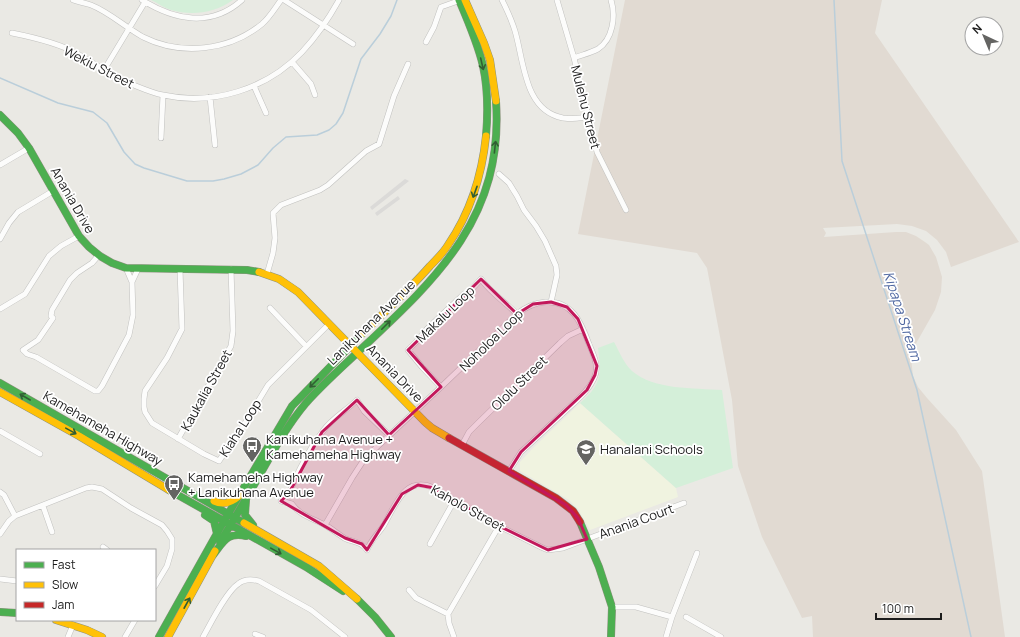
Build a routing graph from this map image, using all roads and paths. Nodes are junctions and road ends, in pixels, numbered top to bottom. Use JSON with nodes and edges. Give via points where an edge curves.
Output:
{"nodes":[{"id":1,"x":73,"y":0,"type":"edge"},
{"id":2,"x":242,"y":0,"type":"edge"},
{"id":3,"x":281,"y":0,"type":"edge"},
{"id":4,"x":284,"y":0,"type":"edge"},
{"id":5,"x":339,"y":0,"type":"edge"},
{"id":6,"x":461,"y":0,"type":"edge"},
{"id":7,"x":502,"y":0,"type":"edge"},
{"id":8,"x":557,"y":0,"type":"edge"},
{"id":9,"x":611,"y":0,"type":"edge"},
{"id":10,"x":143,"y":1,"type":"edge"},
{"id":11,"x":323,"y":24,"type":"junction"},
{"id":12,"x":130,"y":29,"type":"junction"},
{"id":13,"x":12,"y":33,"type":"dead end"},
{"id":14,"x":426,"y":42,"type":"dead end"},
{"id":15,"x":353,"y":44,"type":"dead end"},
{"id":16,"x":574,"y":58,"type":"junction"},
{"id":17,"x":292,"y":62,"type":"junction"},
{"id":18,"x":408,"y":64,"type":"dead end"},
{"id":19,"x":104,"y":70,"type":"junction"},
{"id":20,"x":254,"y":86,"type":"junction"},
{"id":21,"x":163,"y":95,"type":"junction"},
{"id":22,"x":315,"y":95,"type":"dead end"},
{"id":23,"x":210,"y":97,"type":"junction"},
{"id":24,"x":266,"y":114,"type":"dead end"},
{"id":25,"x":0,"y":115,"type":"edge"},
{"id":26,"x":588,"y":116,"type":"junction"},
{"id":27,"x":161,"y":138,"type":"dead end"},
{"id":28,"x":215,"y":145,"type":"dead end"},
{"id":29,"x":29,"y":148,"type":"junction"},
{"id":30,"x":0,"y":166,"type":"edge"},
{"id":31,"x":500,"y":174,"type":"dead end"},
{"id":32,"x":54,"y":191,"type":"junction"},
{"id":33,"x":626,"y":210,"type":"dead end"},
{"id":34,"x":79,"y":236,"type":"junction"},
{"id":35,"x":0,"y":239,"type":"edge"},
{"id":36,"x":98,"y":256,"type":"junction"},
{"id":37,"x":126,"y":268,"type":"junction"},
{"id":38,"x":138,"y":269,"type":"junction"},
{"id":39,"x":180,"y":269,"type":"junction"},
{"id":40,"x":231,"y":269,"type":"junction"},
{"id":41,"x":267,"y":274,"type":"junction"},
{"id":42,"x":132,"y":282,"type":"junction"},
{"id":43,"x":551,"y":302,"type":"junction"},
{"id":44,"x":270,"y":308,"type":"dead end"},
{"id":45,"x":0,"y":309,"type":"edge"},
{"id":46,"x":517,"y":314,"type":"junction"},
{"id":47,"x":329,"y":324,"type":"junction"},
{"id":48,"x":583,"y":329,"type":"junction"},
{"id":49,"x":306,"y":346,"type":"junction"},
{"id":50,"x":351,"y":346,"type":"junction"},
{"id":51,"x":358,"y":352,"type":"junction"},
{"id":52,"x":0,"y":383,"type":"edge"},
{"id":53,"x":442,"y":387,"type":"junction"},
{"id":54,"x":0,"y":392,"type":"edge"},
{"id":55,"x":415,"y":412,"type":"junction"},
{"id":56,"x":0,"y":431,"type":"edge"},
{"id":57,"x":389,"y":435,"type":"junction"},
{"id":58,"x":178,"y":439,"type":"junction"},
{"id":59,"x":462,"y":445,"type":"junction"},
{"id":60,"x":40,"y":454,"type":"dead end"},
{"id":61,"x":144,"y":465,"type":"junction"},
{"id":62,"x":510,"y":471,"type":"junction"},
{"id":63,"x":156,"y":483,"type":"junction"},
{"id":64,"x":0,"y":492,"type":"edge"},
{"id":65,"x":240,"y":495,"type":"junction"},
{"id":66,"x":246,"y":500,"type":"junction"},
{"id":67,"x":454,"y":501,"type":"junction"},
{"id":68,"x":684,"y":503,"type":"dead end"},
{"id":69,"x":43,"y":506,"type":"junction"},
{"id":70,"x":15,"y":516,"type":"junction"},
{"id":71,"x":232,"y":516,"type":"junction"},
{"id":72,"x":227,"y":522,"type":"junction"},
{"id":73,"x":325,"y":525,"type":"junction"},
{"id":74,"x":499,"y":526,"type":"junction"},
{"id":75,"x":260,"y":531,"type":"junction"},
{"id":76,"x":52,"y":532,"type":"dead end"},
{"id":77,"x":0,"y":534,"type":"edge"},
{"id":78,"x":217,"y":534,"type":"junction"},
{"id":79,"x":253,"y":538,"type":"junction"},
{"id":80,"x":588,"y":539,"type":"junction"},
{"id":81,"x":430,"y":544,"type":"dead end"},
{"id":82,"x":697,"y":553,"type":"dead end"},
{"id":83,"x":213,"y":555,"type":"junction"},
{"id":84,"x":157,"y":578,"type":"edge"},
{"id":85,"x":0,"y":579,"type":"edge"},
{"id":86,"x":16,"y":581,"type":"edge"},
{"id":87,"x":409,"y":590,"type":"dead end"},
{"id":88,"x":355,"y":598,"type":"junction"},
{"id":89,"x":612,"y":607,"type":"junction"},
{"id":90,"x":0,"y":612,"type":"edge"},
{"id":91,"x":16,"y":613,"type":"edge"},
{"id":92,"x":448,"y":614,"type":"junction"},
{"id":93,"x":672,"y":617,"type":"junction"},
{"id":94,"x":686,"y":617,"type":"dead end"},
{"id":95,"x":60,"y":621,"type":"edge"},
{"id":96,"x":133,"y":621,"type":"edge"},
{"id":97,"x":74,"y":625,"type":"junction"},
{"id":98,"x":255,"y":634,"type":"dead end"},
{"id":99,"x":68,"y":637,"type":"edge"},
{"id":100,"x":102,"y":637,"type":"edge"},
{"id":101,"x":125,"y":637,"type":"edge"},
{"id":102,"x":159,"y":637,"type":"edge"},
{"id":103,"x":168,"y":637,"type":"edge"},
{"id":104,"x":203,"y":637,"type":"edge"},
{"id":105,"x":262,"y":637,"type":"edge"},
{"id":106,"x":345,"y":637,"type":"edge"},
{"id":107,"x":391,"y":637,"type":"edge"},
{"id":108,"x":454,"y":637,"type":"edge"},
{"id":109,"x":611,"y":637,"type":"edge"},
{"id":110,"x":666,"y":637,"type":"edge"},
{"id":111,"x":721,"y":637,"type":"edge"}],
"edges":[{"from":1,"to":12,"type":"street","via":[[91,5]]},
{"from":2,"to":10,"type":"street","via":[[222,13],[192,18],[170,14]]},
{"from":3,"to":12,"type":"street","via":[[270,16],[248,34],[222,45],[203,49],[169,46]]},
{"from":4,"to":11,"type":"street"},
{"from":5,"to":11,"type":"street","name":"Wekiu Street"},
{"from":6,"to":14,"type":"street","via":[[441,7]]},
{"from":6,"to":50,"type":"main road","name":"Lanikuhana Avenue","one_way":true,"via":[[483,66],[488,113],[484,158],[476,190],[448,246],[418,280]]},
{"from":51,"to":6,"type":"main road","name":"Lanikuhana Avenue","one_way":true,"via":[[432,277],[467,233],[483,200],[493,166],[496,92],[492,67]]},
{"from":7,"to":26,"type":"street","via":[[515,31],[526,80],[534,97],[546,110],[560,117]]},
{"from":8,"to":16,"type":"street","name":"Mulehu Street"},
{"from":9,"to":16,"type":"street","via":[[614,18],[608,38],[597,49]]},
{"from":10,"to":12,"type":"street"},
{"from":11,"to":15,"type":"street"},
{"from":11,"to":17,"type":"street","name":"Wekiu Street","via":[[303,52]]},
{"from":12,"to":19,"type":"street"},
{"from":13,"to":19,"type":"street","name":"Wekiu Street","via":[[62,47]]},
{"from":16,"to":26,"type":"street","name":"Mulehu Street"},
{"from":17,"to":20,"type":"street","name":"Wekiu Street"},
{"from":17,"to":22,"type":"street","via":[[311,84]]},
{"from":18,"to":41,"type":"street","via":[[394,96],[379,144],[366,151],[328,185],[281,205],[273,213],[275,238]]},
{"from":19,"to":21,"type":"street","name":"Wekiu Street","via":[[130,84]]},
{"from":20,"to":23,"type":"street","name":"Wekiu Street"},
{"from":20,"to":24,"type":"street"},
{"from":21,"to":23,"type":"street","name":"Wekiu Street"},
{"from":21,"to":27,"type":"street"},
{"from":23,"to":28,"type":"street"},
{"from":25,"to":29,"type":"main road","name":"Anania Drive"},
{"from":26,"to":33,"type":"street","name":"Mulehu Street","via":[[597,152]]},
{"from":29,"to":30,"type":"street"},
{"from":29,"to":32,"type":"main road","name":"Anania Drive"},
{"from":31,"to":43,"type":"street","via":[[509,183],[536,226],[556,266],[557,275]]},
{"from":32,"to":34,"type":"main road","name":"Anania Drive"},
{"from":32,"to":35,"type":"street","via":[[18,212]]},
{"from":34,"to":36,"type":"main road","name":"Anania Drive"},
{"from":34,"to":45,"type":"street","via":[[49,256],[25,294]]},
{"from":36,"to":37,"type":"main road","name":"Anania Drive"},
{"from":36,"to":42,"type":"street","via":[[92,264],[70,280],[52,310],[53,318],[48,327],[38,340],[23,350],[27,354],[98,391],[129,335],[133,315]]},
{"from":37,"to":38,"type":"main road","name":"Anania Drive"},
{"from":37,"to":42,"type":"street"},
{"from":38,"to":39,"type":"main road","name":"Anania Drive"},
{"from":38,"to":42,"type":"street"},
{"from":39,"to":40,"type":"main road","name":"Anania Drive"},
{"from":39,"to":58,"type":"street","name":"Kiaha Loop","via":[[182,329],[146,391],[144,399],[145,412],[152,423]]},
{"from":40,"to":41,"type":"main road","name":"Anania Drive"},
{"from":40,"to":58,"type":"street","name":"Kaukalia Street","via":[[231,346]]},
{"from":41,"to":47,"type":"main road","name":"Anania Drive","via":[[290,284]]},
{"from":43,"to":46,"type":"street","name":"Noholoa Loop","via":[[525,307]]},
{"from":43,"to":48,"type":"street","name":"Noholoa Loop","via":[[567,307]]},
{"from":44,"to":49,"type":"street"},
{"from":46,"to":53,"type":"street","name":"Noholoa Loop"},
{"from":46,"to":53,"type":"street","name":"Makalu Loop","via":[[481,279],[426,329],[408,350]]},
{"from":47,"to":49,"type":"street","name":"Kiaha Loop"},
{"from":47,"to":50,"type":"main road","name":"Anania Drive"},
{"from":48,"to":59,"type":"street","name":"Ololu Street","via":[[560,343],[478,423]]},
{"from":48,"to":62,"type":"street","name":"Noholoa Loop","via":[[597,366],[591,384],[521,452]]},
{"from":49,"to":58,"type":"street","name":"Kiaha Loop","via":[[268,385],[234,443],[219,461]]},
{"from":50,"to":51,"type":"main road","name":"Anania Drive"},
{"from":50,"to":65,"type":"main road","name":"Lanikuhana Avenue","one_way":true,"via":[[292,406]]},
{"from":51,"to":55,"type":"main road","name":"Anania Drive"},
{"from":51,"to":66,"type":"main road","name":"Lanikuhana Avenue","via":[[297,413]]},
{"from":61,"to":52,"type":"main road","name":"Kamehameha Highway","one_way":true},
{"from":53,"to":55,"type":"street","name":"Noholoa Loop"},
{"from":54,"to":63,"type":"main road","name":"Kamehameha Highway","one_way":true},
{"from":55,"to":57,"type":"street","name":"Noholoa Loop"},
{"from":55,"to":59,"type":"main road","name":"Anania Drive","via":[[432,428]]},
{"from":56,"to":60,"type":"street"},
{"from":57,"to":73,"type":"street","name":"Noholoa Loop","via":[[365,458]]},
{"from":57,"to":73,"type":"street","name":"Kaholo Street","via":[[364,411],[357,400],[322,432],[302,464],[289,493],[281,502],[292,504],[295,509]]},
{"from":59,"to":62,"type":"main road","name":"Anania Drive"},
{"from":61,"to":65,"type":"main road","via":[[218,503],[230,503]]},
{"from":61,"to":71,"type":"main road","name":"Kamehameha Highway"},
{"from":62,"to":80,"type":"main road","name":"Anania Drive","via":[[566,505],[578,518]]},
{"from":63,"to":72,"type":"main road","name":"Kamehameha Highway"},
{"from":63,"to":78,"type":"main road","via":[[213,520]]},
{"from":64,"to":70,"type":"street"},
{"from":65,"to":71,"type":"main road","name":"Lanikuhana Avenue"},
{"from":66,"to":71,"type":"main road","name":"Lanikuhana Avenue"},
{"from":66,"to":75,"type":"main road","via":[[245,515]]},
{"from":67,"to":73,"type":"street","name":"Kaholo Street","via":[[427,485],[413,486],[402,494],[367,550],[362,544],[345,538]]},
{"from":67,"to":74,"type":"street","name":"Kaholo Street"},
{"from":67,"to":81,"type":"street"},
{"from":68,"to":80,"type":"street","name":"Anania Court"},
{"from":69,"to":70,"type":"street"},
{"from":69,"to":76,"type":"street"},
{"from":69,"to":84,"type":"street","via":[[92,487],[102,489],[162,525],[172,539],[172,549],[167,566]]},
{"from":70,"to":77,"type":"street"},
{"from":71,"to":72,"type":"main road","name":"Lanikuhana Avenue"},
{"from":71,"to":75,"type":"main road","name":"Kamehameha Highway"},
{"from":72,"to":78,"type":"main road","name":"Lanikuhana Avenue"},
{"from":72,"to":79,"type":"main road","name":"Kamehameha Highway"},
{"from":72,"to":83,"type":"main road","name":"Lanikuhana Avenue"},
{"from":74,"to":80,"type":"street","name":"Kaholo Street","via":[[548,550],[563,548]]},
{"from":74,"to":92,"type":"street"},
{"from":75,"to":88,"type":"main road","name":"Kamehameha Highway","via":[[319,566]]},
{"from":78,"to":102,"type":"main road","name":"Lanikuhana Avenue"},
{"from":79,"to":83,"type":"main road","via":[[230,535]]},
{"from":79,"to":88,"type":"main road","name":"Kamehameha Highway","one_way":true},
{"from":80,"to":89,"type":"main road","name":"Anania Drive"},
{"from":82,"to":93,"type":"street"},
{"from":103,"to":83,"type":"main road","name":"Lanikuhana Avenue","one_way":true},
{"from":85,"to":86,"type":"street"},
{"from":87,"to":92,"type":"street","via":[[416,598]]},
{"from":88,"to":107,"type":"main road","name":"Kamehameha Highway"},
{"from":89,"to":93,"type":"street","via":[[636,607]]},
{"from":89,"to":109,"type":"main road","name":"Anania Drive"},
{"from":90,"to":91,"type":"main road"},
{"from":92,"to":108,"type":"street"},
{"from":93,"to":110,"type":"street"},
{"from":94,"to":111,"type":"street"},
{"from":95,"to":97,"type":"main road"},
{"from":96,"to":101,"type":"street"},
{"from":97,"to":99,"type":"street"},
{"from":97,"to":100,"type":"main road"},
{"from":98,"to":105,"type":"street"},
{"from":104,"to":106,"type":"street","via":[[234,587],[252,579],[259,580],[311,610]]}]}
